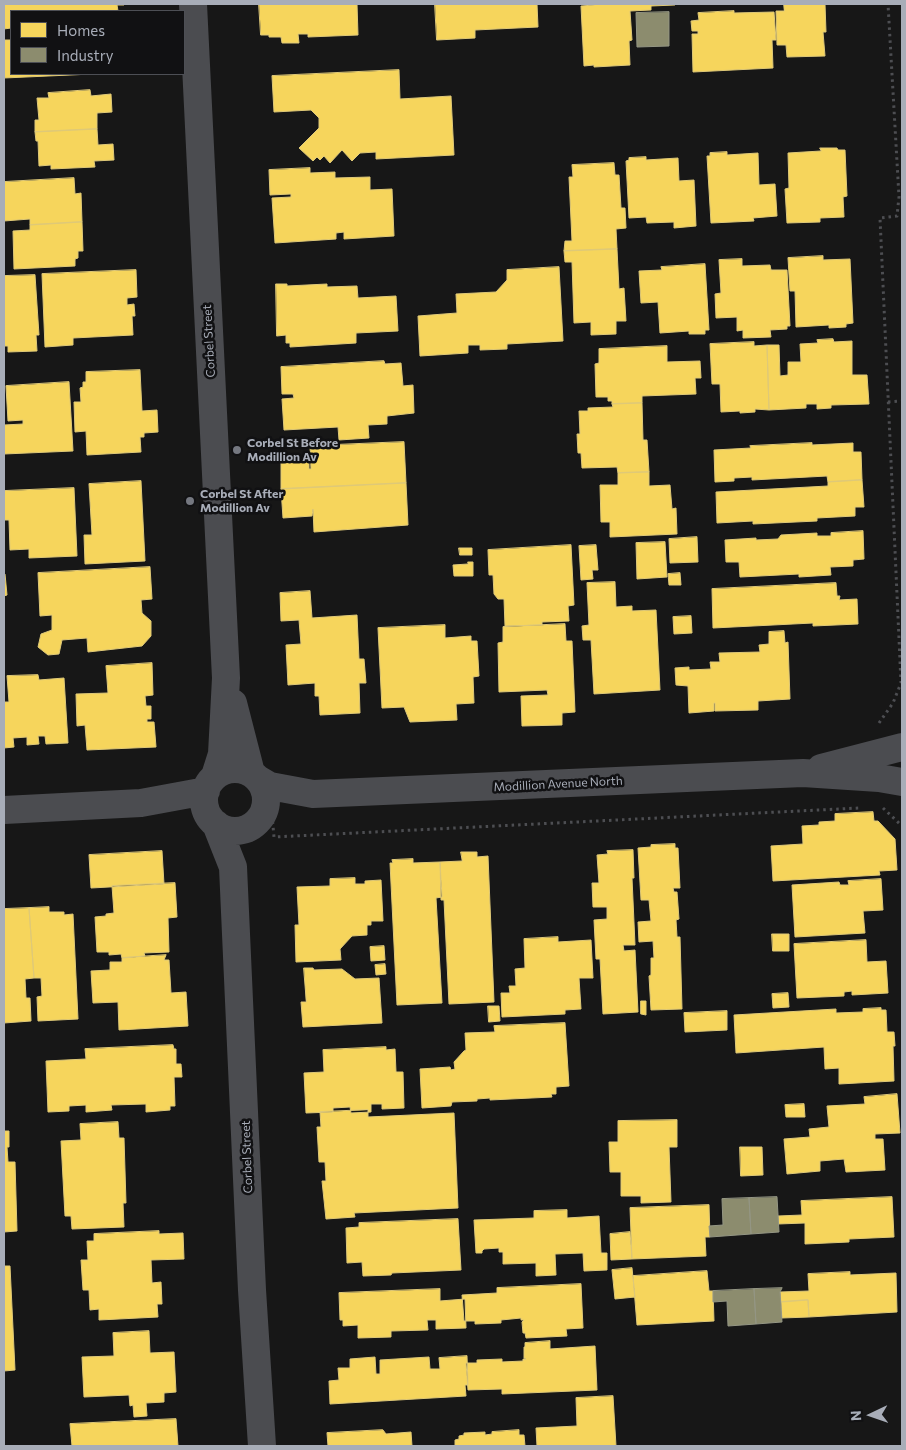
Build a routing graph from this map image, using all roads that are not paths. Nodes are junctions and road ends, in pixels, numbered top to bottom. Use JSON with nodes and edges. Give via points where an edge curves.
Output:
{"nodes":[{"id":1,"x":193,"y":4,"type":"edge"},
{"id":2,"x":226,"y":678,"type":"junction"},
{"id":3,"x":902,"y":746,"type":"edge"},
{"id":4,"x":803,"y":773,"type":"junction"},
{"id":5,"x":254,"y":776,"type":"junction"},
{"id":6,"x":902,"y":782,"type":"edge"},
{"id":7,"x":313,"y":794,"type":"junction"},
{"id":8,"x":212,"y":802,"type":"junction"},
{"id":9,"x":4,"y":810,"type":"edge"},
{"id":10,"x":263,"y":815,"type":"junction"},
{"id":11,"x":233,"y":867,"type":"junction"},
{"id":12,"x":262,"y":1446,"type":"edge"}],
"edges":[{"from":1,"to":2,"type":"street","name":"Corbel Street"},
{"from":2,"to":5,"type":"street","name":"Corbel Street"},
{"from":2,"to":8,"type":"street","name":"Corbel Street","via":[[222,754]]},
{"from":3,"to":4,"type":"street","name":"Modillion Avenue North"},
{"from":4,"to":6,"type":"street","name":"Modillion Avenue North"},
{"from":4,"to":7,"type":"street","name":"Modillion Avenue North"},
{"from":5,"to":7,"type":"street","name":"Modillion Avenue North","via":[[270,786]]},
{"from":5,"to":8,"type":"street","via":[[232,769]]},
{"from":5,"to":10,"type":"street","via":[[264,787],[266,806]]},
{"from":7,"to":10,"type":"street","name":"Modillion Avenue North"},
{"from":8,"to":9,"type":"street"},
{"from":8,"to":10,"type":"street","via":[[226,829],[247,828]]},
{"from":8,"to":11,"type":"street","name":"Corbel Street"},
{"from":10,"to":11,"type":"street"},
{"from":11,"to":12,"type":"street","name":"Corbel Street"}]}
